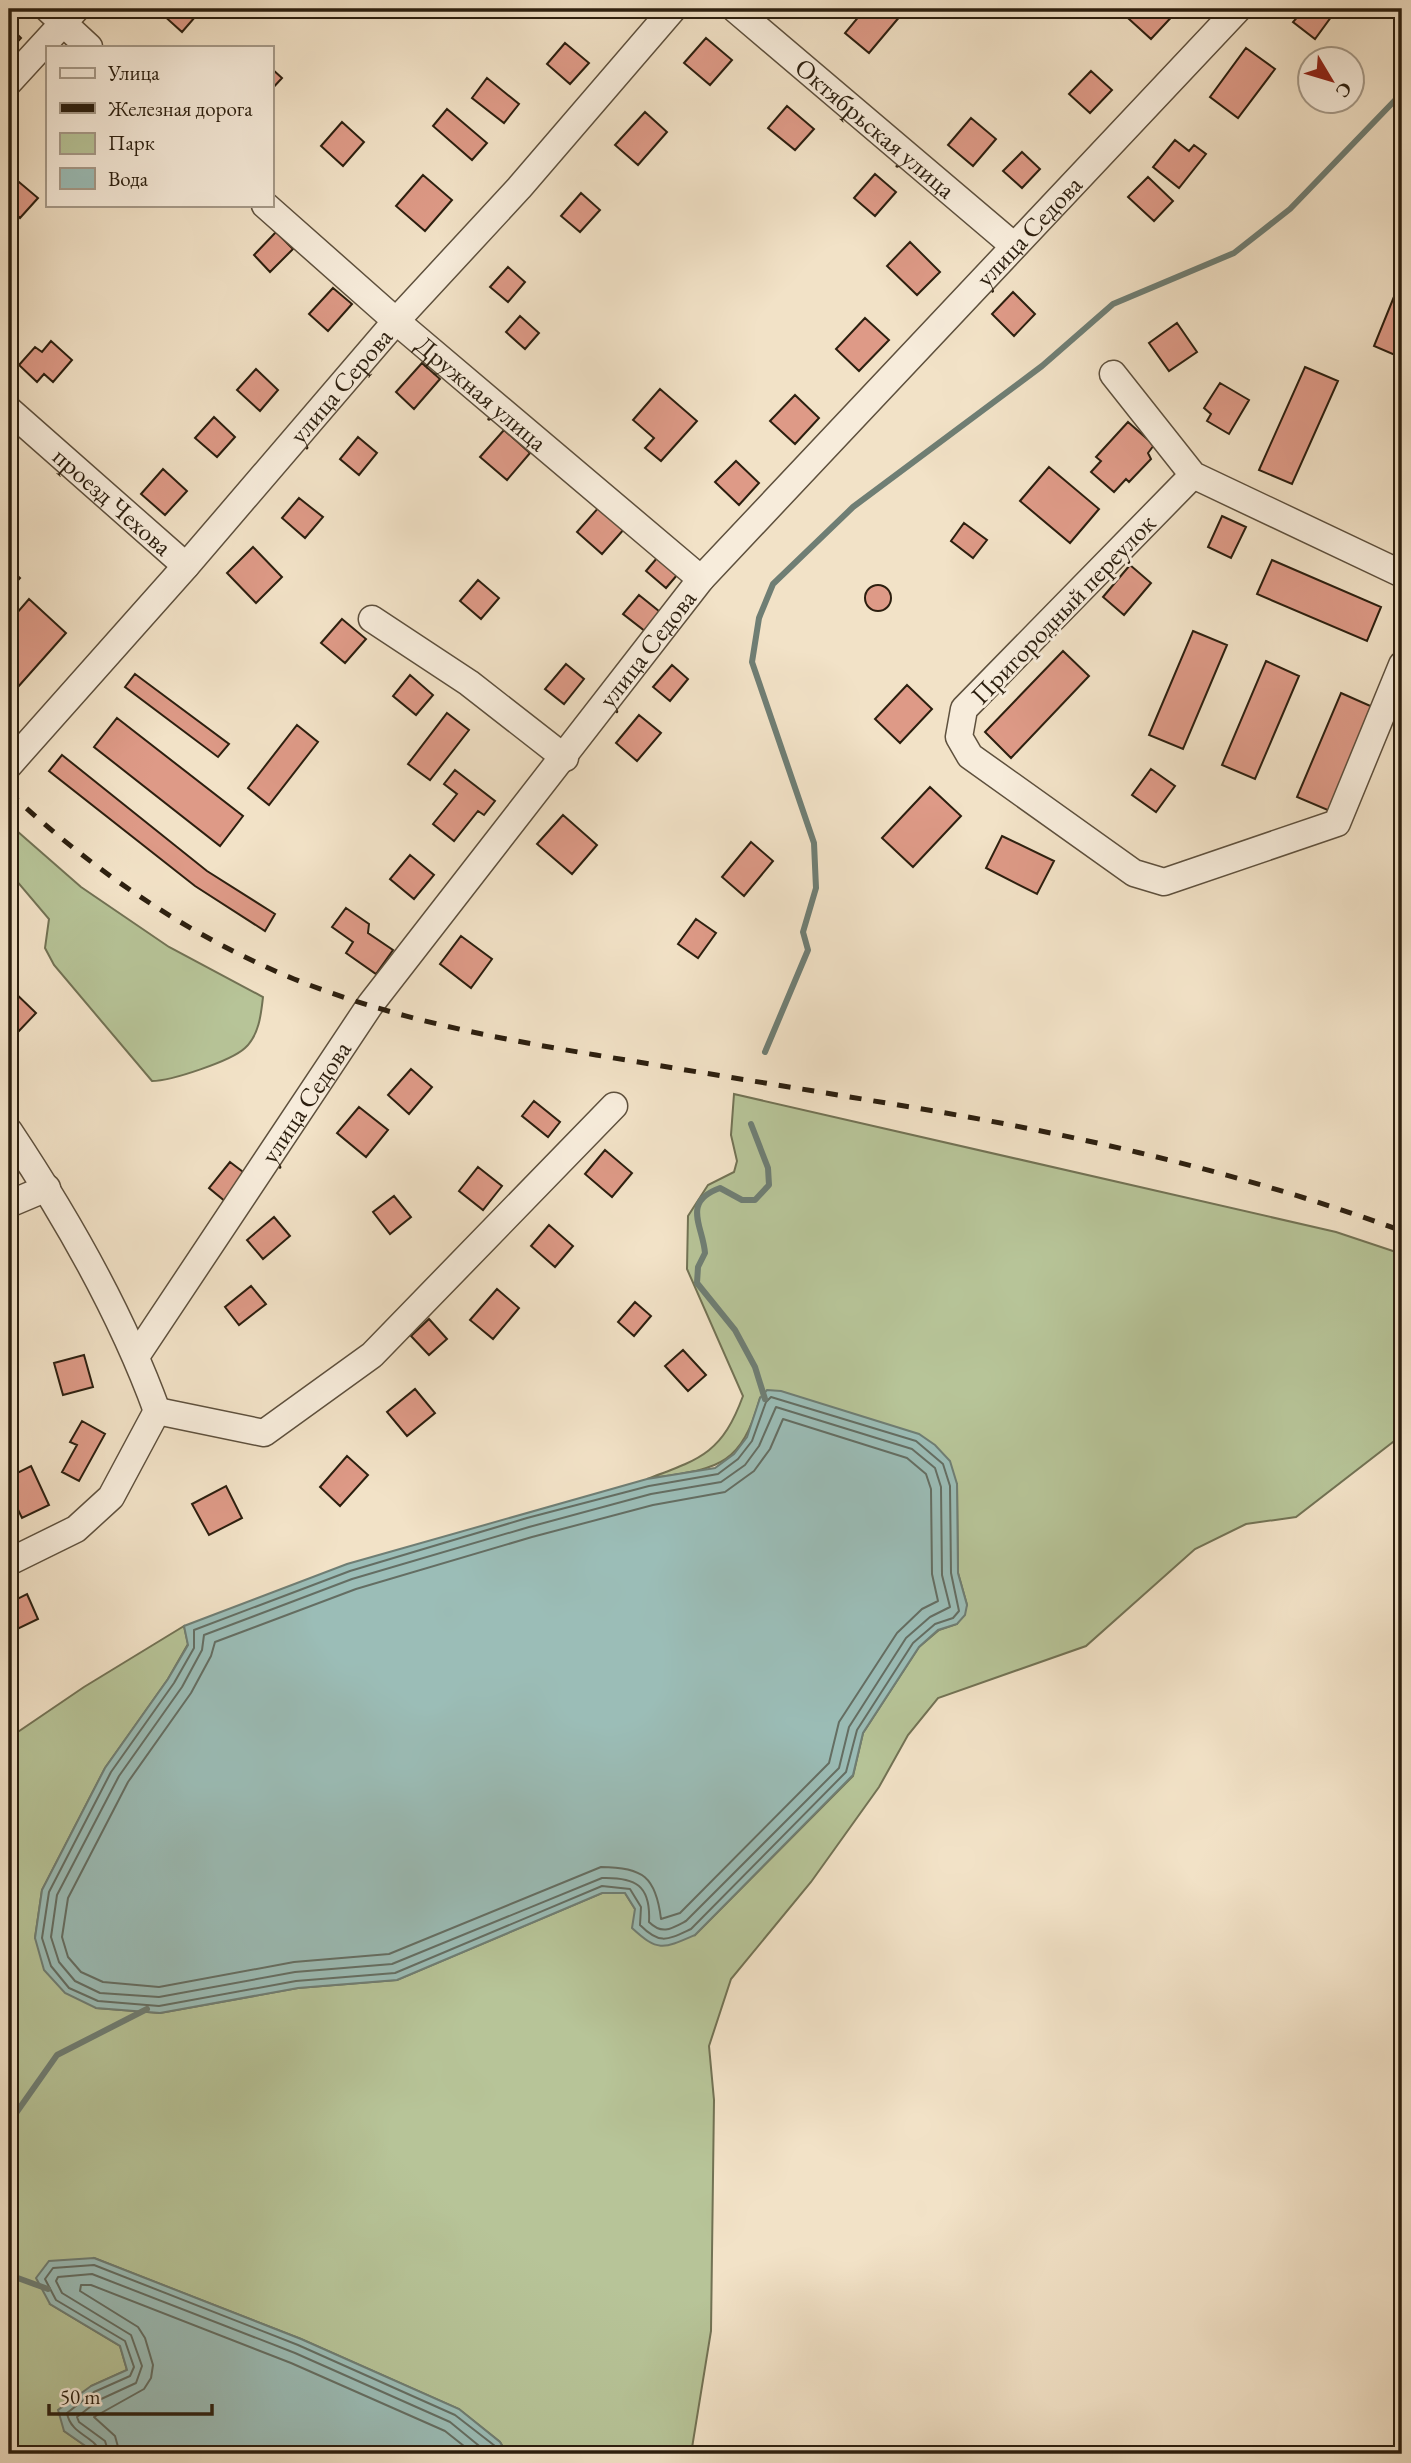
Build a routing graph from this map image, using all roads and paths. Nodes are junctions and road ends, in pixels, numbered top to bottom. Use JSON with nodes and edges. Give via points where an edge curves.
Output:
{"nodes":[{"id":1,"x":673,"y":9,"type":"edge"},
{"id":2,"x":735,"y":9,"type":"edge"},
{"id":3,"x":1238,"y":9,"type":"edge"},
{"id":4,"x":62,"y":14,"type":"edge"},
{"id":5,"x":88,"y":46,"type":"edge"},
{"id":6,"x":9,"y":82,"type":"edge"},
{"id":7,"x":266,"y":206,"type":"edge"},
{"id":8,"x":1014,"y":246,"type":"junction"},
{"id":9,"x":396,"y":321,"type":"junction"},
{"id":10,"x":1113,"y":374,"type":"dead end"},
{"id":11,"x":9,"y":410,"type":"edge"},
{"id":12,"x":1193,"y":475,"type":"junction"},
{"id":13,"x":186,"y":566,"type":"junction"},
{"id":14,"x":1402,"y":574,"type":"edge"},
{"id":15,"x":701,"y":579,"type":"junction"},
{"id":16,"x":372,"y":619,"type":"dead end"},
{"id":17,"x":1402,"y":665,"type":"edge"},
{"id":18,"x":565,"y":758,"type":"junction"},
{"id":19,"x":9,"y":765,"type":"edge"},
{"id":20,"x":614,"y":1106,"type":"dead end"},
{"id":21,"x":9,"y":1131,"type":"edge"},
{"id":22,"x":47,"y":1188,"type":"junction"},
{"id":23,"x":9,"y":1204,"type":"edge"},
{"id":24,"x":137,"y":1355,"type":"junction"},
{"id":25,"x":157,"y":1411,"type":"junction"},
{"id":26,"x":9,"y":1562,"type":"edge"}],
"edges":[{"from":1,"to":9,"type":"street","name":"улица Серова","via":[[519,188]]},
{"from":2,"to":8,"type":"street","name":"Октябрьская улица"},
{"from":3,"to":8,"type":"street","name":"улица Седова"},
{"from":4,"to":5,"type":"street"},
{"from":4,"to":6,"type":"street"},
{"from":7,"to":9,"type":"street","name":"Дружная улица"},
{"from":8,"to":15,"type":"street","name":"улица Седова"},
{"from":9,"to":13,"type":"street","name":"улица Серова"},
{"from":9,"to":15,"type":"street","name":"Дружная улица"},
{"from":10,"to":12,"type":"street"},
{"from":11,"to":13,"type":"street","name":"проезд Чехова"},
{"from":12,"to":14,"type":"street"},
{"from":12,"to":17,"type":"street","name":"Пригородный переулок","via":[[964,709],[959,737],[970,756],[1134,873],[1164,882],[1337,823]]},
{"from":13,"to":19,"type":"street","name":"улица Серова"},
{"from":15,"to":18,"type":"street","name":"улица Седова"},
{"from":16,"to":18,"type":"street","via":[[469,683]]},
{"from":18,"to":24,"type":"street","name":"улица Седова","via":[[370,1005]]},
{"from":20,"to":25,"type":"street","via":[[372,1355],[264,1433]]},
{"from":21,"to":22,"type":"street"},
{"from":22,"to":23,"type":"street"},
{"from":22,"to":24,"type":"street"},
{"from":24,"to":25,"type":"street"},
{"from":25,"to":26,"type":"street","via":[[111,1497],[76,1530]]}]}
